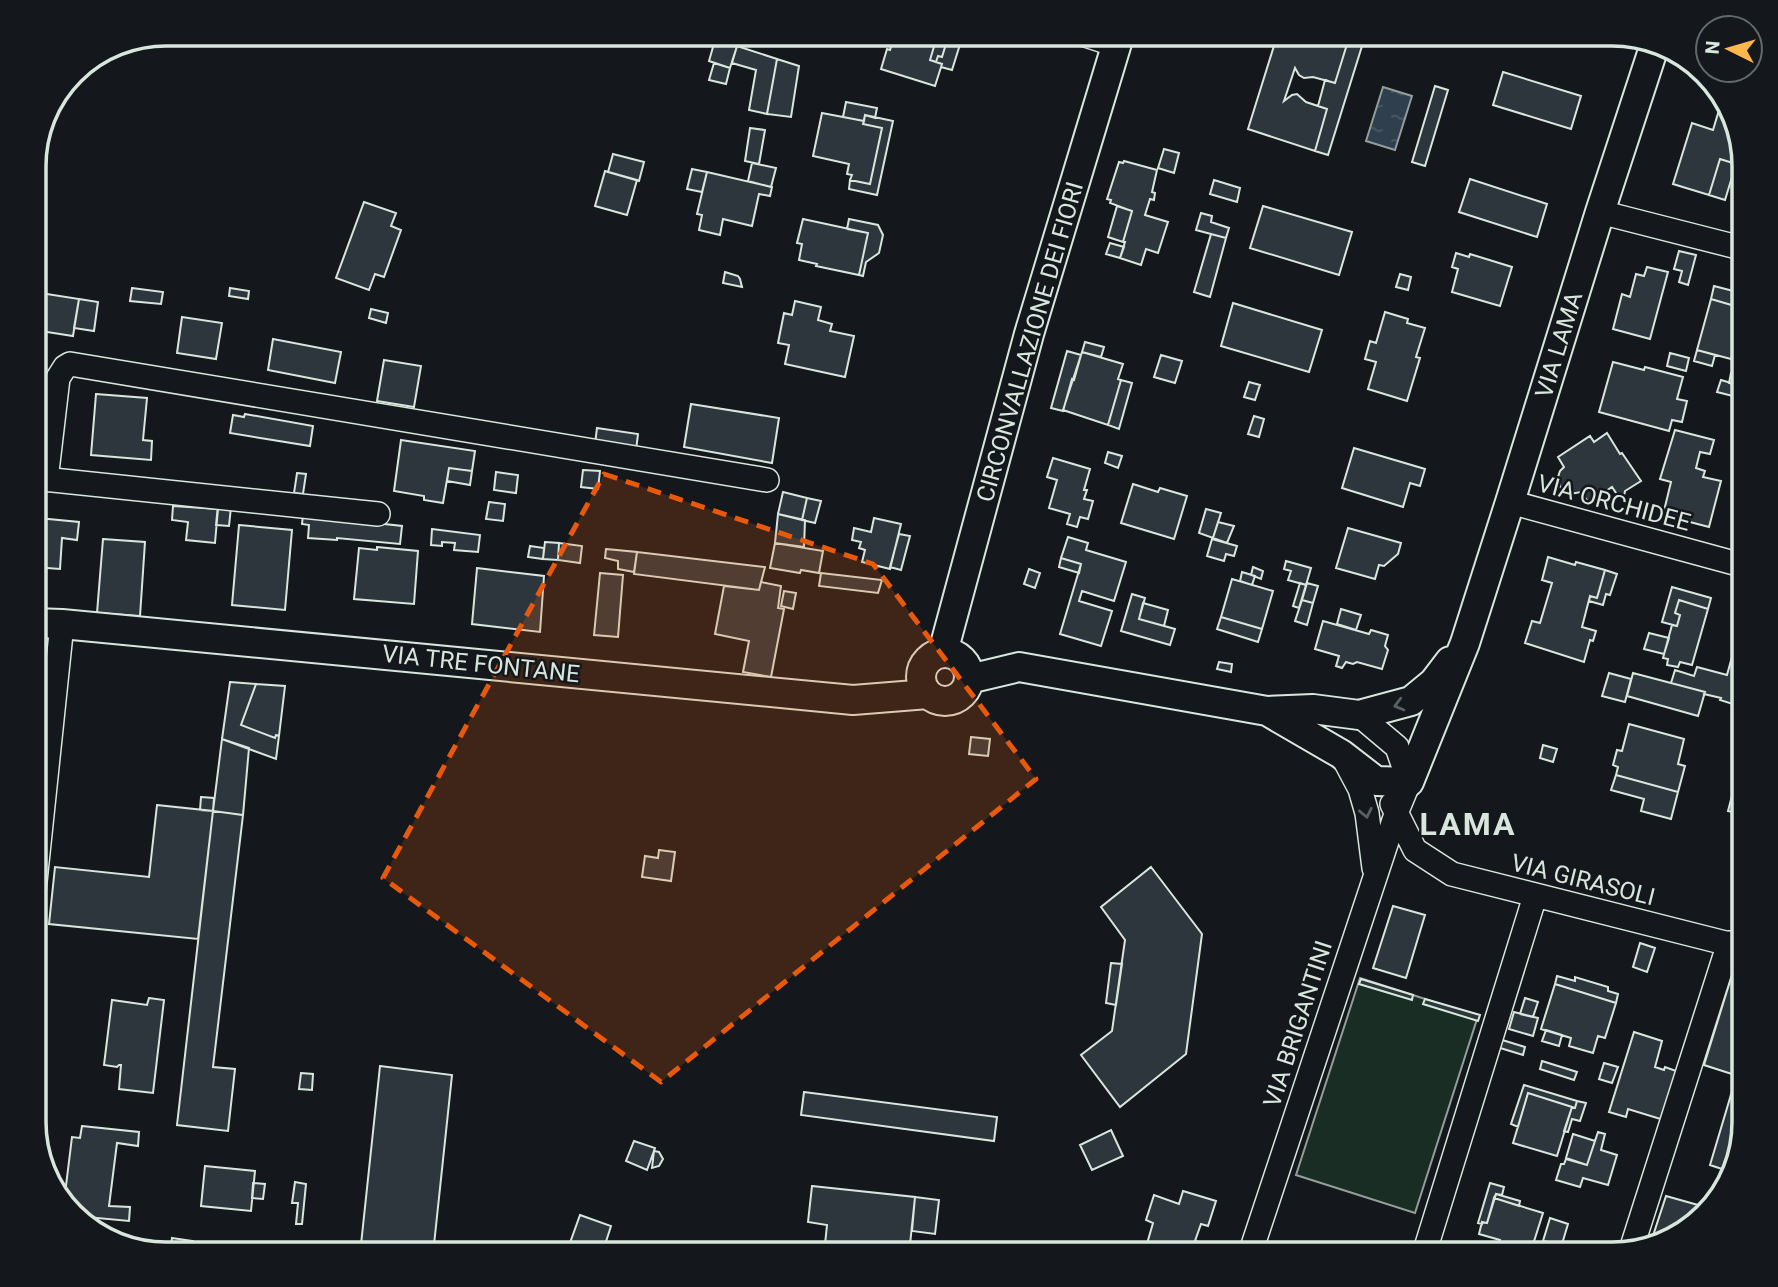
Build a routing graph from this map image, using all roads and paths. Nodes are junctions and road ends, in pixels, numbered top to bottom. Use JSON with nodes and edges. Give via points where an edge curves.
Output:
{"nodes":[{"id":1,"x":1116,"y":46,"type":"edge"},
{"id":2,"x":1652,"y":52,"type":"edge"},
{"id":3,"x":1600,"y":212,"type":"junction"},
{"id":4,"x":1732,"y":246,"type":"edge"},
{"id":5,"x":46,"y":445,"type":"edge"},
{"id":6,"x":46,"y":480,"type":"edge"},
{"id":7,"x":767,"y":480,"type":"dead end"},
{"id":8,"x":1510,"y":502,"type":"junction"},
{"id":9,"x":378,"y":514,"type":"dead end"},
{"id":10,"x":1732,"y":562,"type":"edge"},
{"id":11,"x":46,"y":623,"type":"edge"},
{"id":12,"x":62,"y":624,"type":"junction"},
{"id":13,"x":1465,"y":643,"type":"junction"},
{"id":14,"x":943,"y":652,"type":"junction"},
{"id":15,"x":969,"y":679,"type":"junction"},
{"id":16,"x":928,"y":694,"type":"junction"},
{"id":17,"x":1267,"y":711,"type":"junction"},
{"id":18,"x":1359,"y":715,"type":"junction"},
{"id":19,"x":1341,"y":754,"type":"junction"},
{"id":20,"x":46,"y":777,"type":"edge"},
{"id":21,"x":1376,"y":781,"type":"junction"},
{"id":22,"x":1409,"y":782,"type":"junction"},
{"id":23,"x":1396,"y":811,"type":"junction"},
{"id":24,"x":1375,"y":875,"type":"junction"},
{"id":25,"x":1535,"y":896,"type":"junction"},
{"id":26,"x":1732,"y":944,"type":"edge"},
{"id":27,"x":1732,"y":959,"type":"edge"},
{"id":28,"x":1634,"y":1239,"type":"edge"},
{"id":29,"x":1254,"y":1242,"type":"edge"},
{"id":30,"x":1428,"y":1242,"type":"edge"}],
"edges":[{"from":1,"to":14,"type":"street","name":"CIRCONVALLAZIONE DEI FIORI","via":[[1029,334]]},
{"from":2,"to":3,"type":"street","name":"VIA LAMA"},
{"from":3,"to":4,"type":"street"},
{"from":3,"to":8,"type":"street","name":"VIA LAMA"},
{"from":5,"to":7,"type":"street","via":[[58,378],[70,364]]},
{"from":6,"to":9,"type":"street"},
{"from":8,"to":10,"type":"street","name":"VIA ORCHIDEE"},
{"from":8,"to":13,"type":"street","name":"VIA LAMA"},
{"from":11,"to":12,"type":"street","name":"VIA TRE FONTANE"},
{"from":12,"to":16,"type":"street","name":"VIA TRE FONTANE","via":[[853,700]]},
{"from":12,"to":20,"type":"street"},
{"from":13,"to":18,"type":"street","one_way":true,"via":[[1411,701]]},
{"from":13,"to":22,"type":"street","name":"VIA LAMA"},
{"from":14,"to":15,"type":"street","via":[[964,662]]},
{"from":14,"to":16,"type":"street","via":[[923,667],[922,685]]},
{"from":15,"to":16,"type":"street","via":[[964,691],[950,700]]},
{"from":15,"to":17,"type":"street","via":[[1019,667]]},
{"from":17,"to":18,"type":"street","via":[[1313,709]]},
{"from":17,"to":19,"type":"street"},
{"from":18,"to":22,"type":"street","via":[[1397,747]]},
{"from":19,"to":21,"type":"street"},
{"from":19,"to":24,"type":"street","one_way":true,"via":[[1367,813]]},
{"from":21,"to":22,"type":"street"},
{"from":21,"to":23,"type":"street","name":"VIA GIRASOLI"},
{"from":22,"to":23,"type":"street","name":"VIA BRIGANTINI"},
{"from":23,"to":24,"type":"street","name":"VIA BRIGANTINI"},
{"from":23,"to":25,"type":"street","name":"VIA GIRASOLI","via":[[1415,850],[1452,874]]},
{"from":24,"to":29,"type":"street","name":"VIA BRIGANTINI"},
{"from":25,"to":26,"type":"street","name":"VIA GIRASOLI"},
{"from":25,"to":30,"type":"street"},
{"from":27,"to":28,"type":"street"}]}
